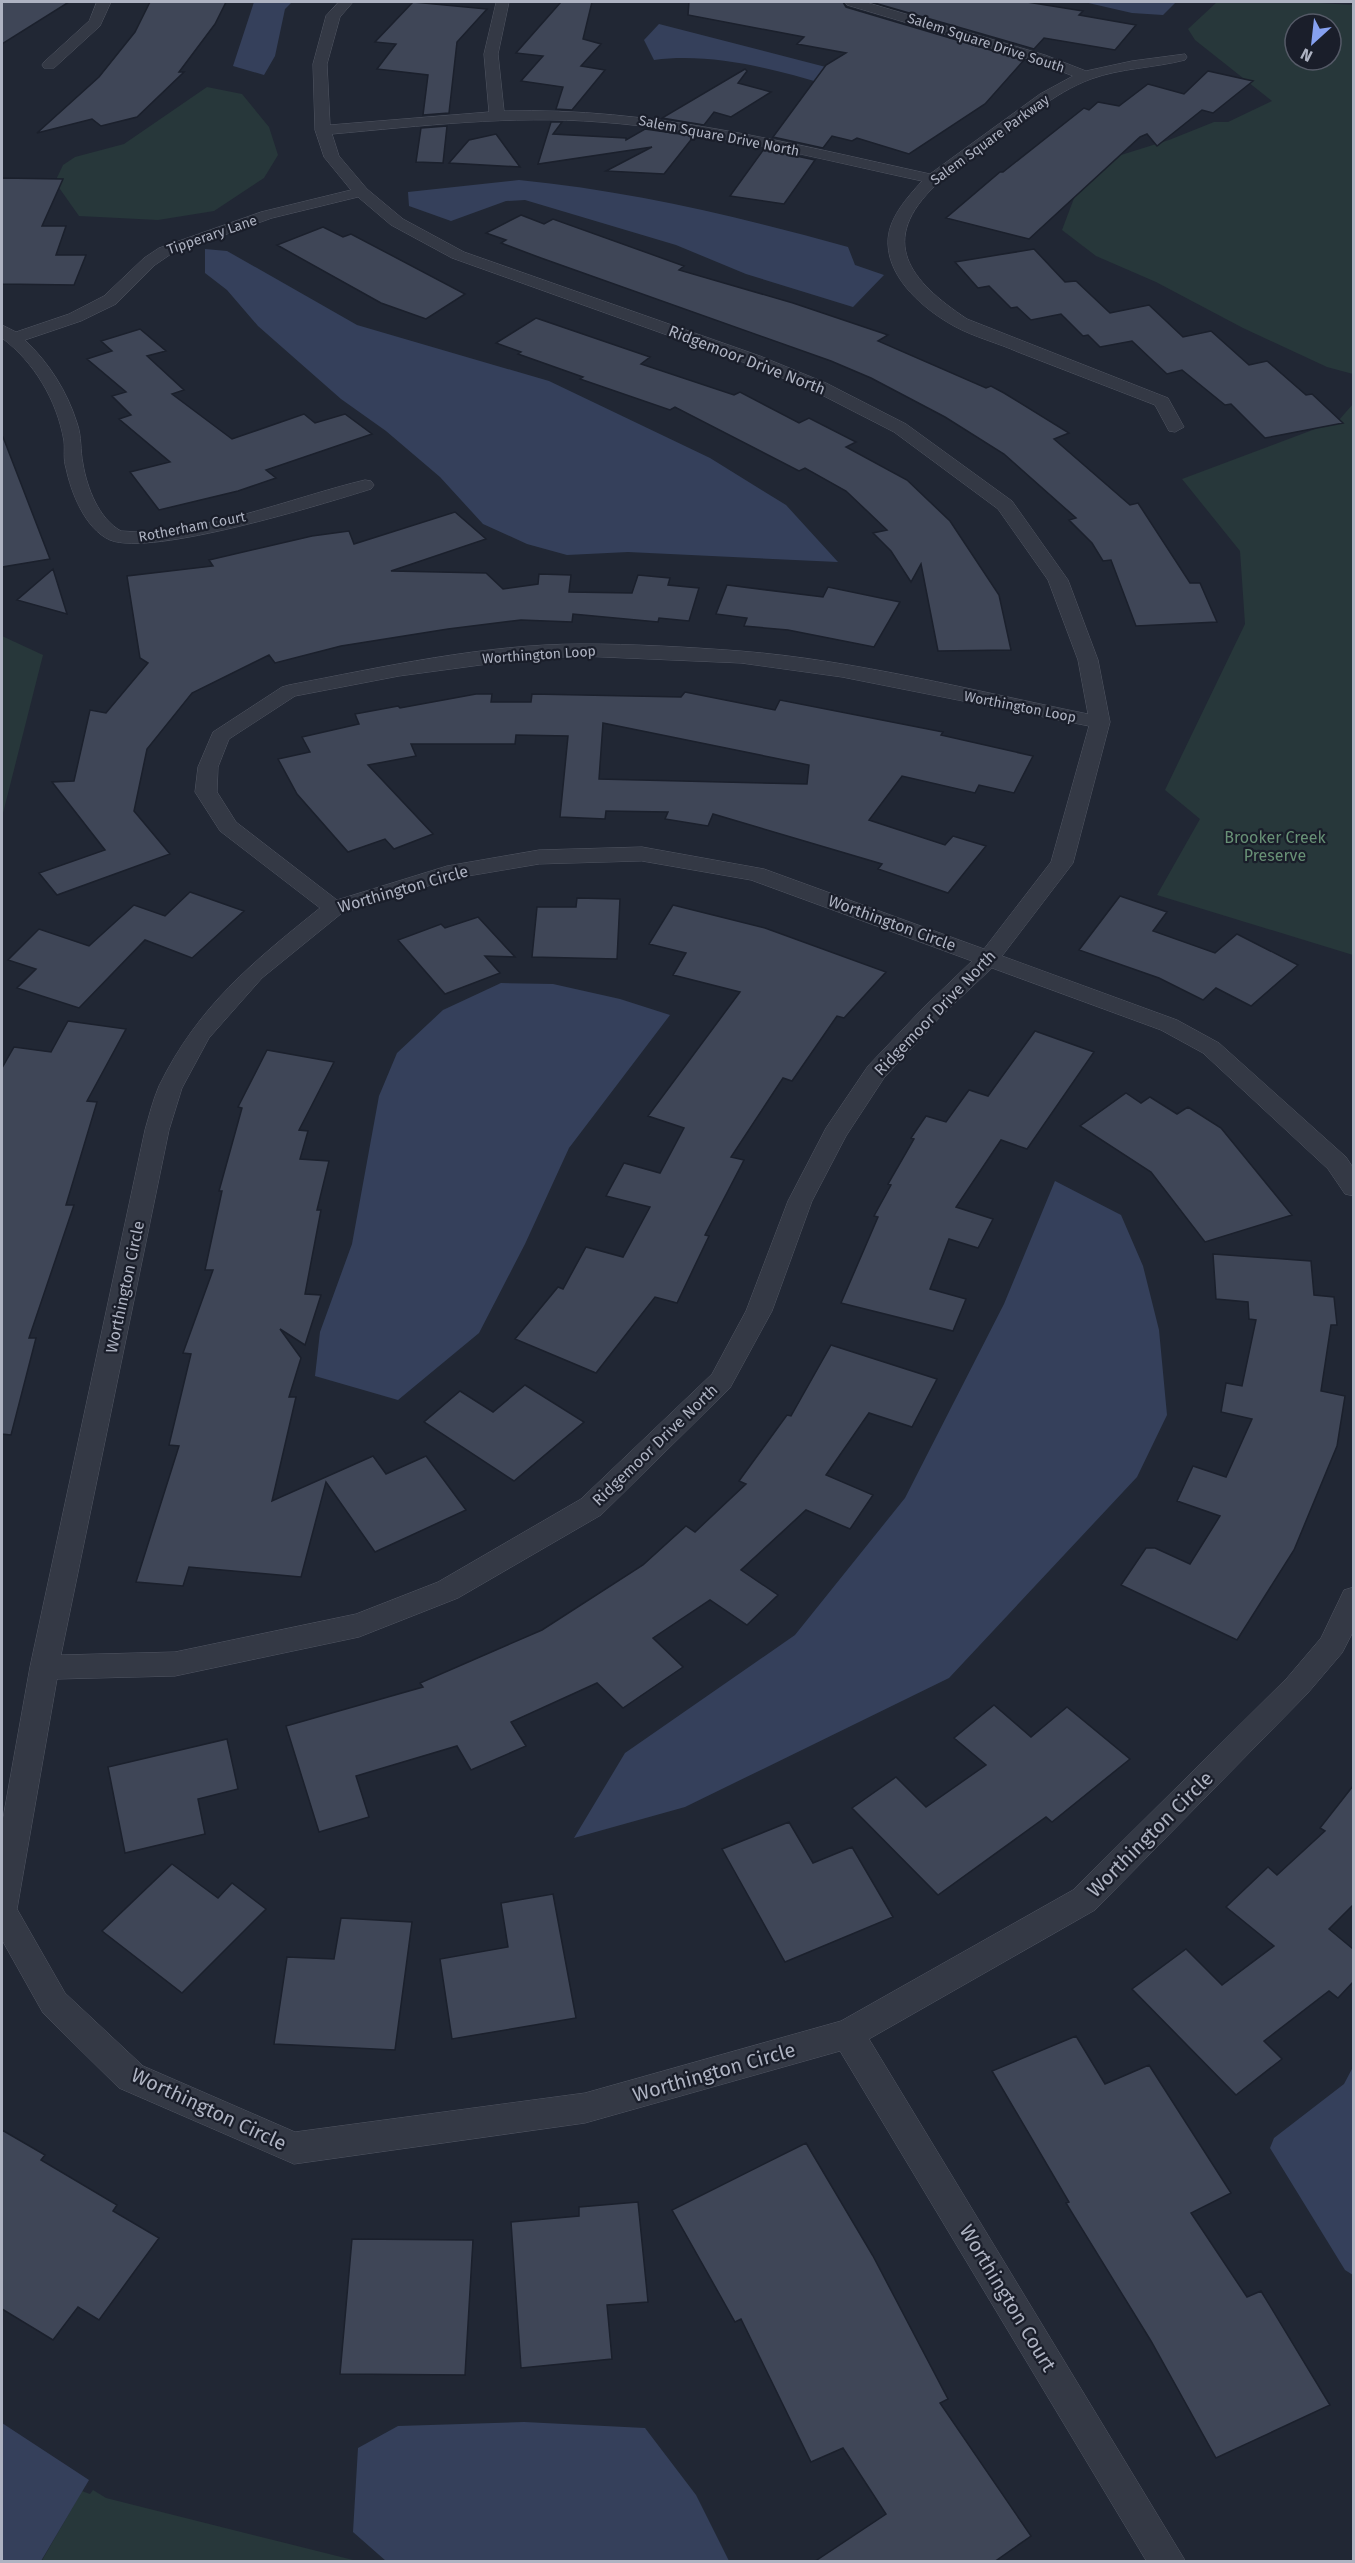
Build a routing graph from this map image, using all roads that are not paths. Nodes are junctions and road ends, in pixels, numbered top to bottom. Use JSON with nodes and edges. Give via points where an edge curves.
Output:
{"nodes":[{"id":1,"x":104,"y":2,"type":"edge"},
{"id":2,"x":346,"y":2,"type":"edge"},
{"id":3,"x":852,"y":2,"type":"edge"},
{"id":4,"x":503,"y":3,"type":"dead end"},
{"id":5,"x":1180,"y":57,"type":"dead end"},
{"id":6,"x":49,"y":65,"type":"dead end"},
{"id":7,"x":1085,"y":76,"type":"junction"},
{"id":8,"x":496,"y":116,"type":"junction"},
{"id":9,"x":323,"y":130,"type":"junction"},
{"id":10,"x":933,"y":179,"type":"junction"},
{"id":11,"x":361,"y":192,"type":"junction"},
{"id":12,"x":8,"y":334,"type":"edge"},
{"id":13,"x":1175,"y":427,"type":"dead end"},
{"id":14,"x":365,"y":485,"type":"dead end"},
{"id":15,"x":1100,"y":722,"type":"junction"},
{"id":16,"x":334,"y":908,"type":"junction"},
{"id":17,"x":989,"y":958,"type":"junction"},
{"id":18,"x":1353,"y":1188,"type":"edge"},
{"id":19,"x":1353,"y":1598,"type":"edge"},
{"id":20,"x":44,"y":1667,"type":"junction"},
{"id":21,"x":2,"y":1909,"type":"edge"},
{"id":22,"x":848,"y":2034,"type":"junction"},
{"id":23,"x":1168,"y":2562,"type":"edge"}],
"edges":[{"from":1,"to":6,"type":"street","via":[[95,23]]},
{"from":2,"to":9,"type":"street","name":"Ridgemoor Drive North","via":[[333,16],[320,64]]},
{"from":3,"to":7,"type":"street","name":"Salem Square Drive South","via":[[1040,58]]},
{"from":4,"to":8,"type":"street","via":[[491,54]]},
{"from":5,"to":7,"type":"street","name":"Salem Square Parkway"},
{"from":7,"to":10,"type":"street","name":"Salem Square Parkway","via":[[1040,101]]},
{"from":8,"to":9,"type":"street","name":"Salem Square Drive North"},
{"from":8,"to":10,"type":"street","name":"Salem Square Drive North","via":[[597,116],[651,122]]},
{"from":9,"to":11,"type":"street","name":"Ridgemoor Drive North","via":[[332,157]]},
{"from":10,"to":13,"type":"street","name":"Salem Square Parkway","via":[[912,201],[895,230],[895,248],[910,285],[933,306],[961,322],[1162,402]]},
{"from":11,"to":12,"type":"street","name":"Tipperary Lane","via":[[267,215],[165,251],[153,257],[128,286],[109,300],[68,321]]},
{"from":11,"to":15,"type":"street","name":"Ridgemoor Drive North","via":[[397,222],[458,255],[754,360],[820,387],[900,428],[1005,505],[1058,580],[1088,660]]},
{"from":12,"to":14,"type":"street","name":"Rotherham Court","via":[[51,382],[73,442],[74,469],[86,499],[104,529],[116,536],[137,539],[167,535],[330,498]]},
{"from":15,"to":16,"type":"street","name":"Worthington Loop","via":[[842,671],[741,657],[580,650],[525,653],[399,670],[289,691],[220,736],[208,767],[206,792],[228,826]]},
{"from":15,"to":17,"type":"street","name":"Ridgemoor Drive North","via":[[1062,863]]},
{"from":16,"to":17,"type":"street","name":"Worthington Circle","via":[[459,871],[539,857],[642,854],[756,874]]},
{"from":16,"to":20,"type":"street","name":"Worthington Circle","via":[[254,973],[200,1034],[170,1088],[157,1130]]},
{"from":17,"to":18,"type":"street","name":"Worthington Circle","via":[[1169,1025],[1211,1048],[1337,1163]]},
{"from":17,"to":20,"type":"street","name":"Ridgemoor Drive North","via":[[876,1072],[835,1134],[800,1201],[759,1311],[721,1381],[591,1507],[448,1590],[359,1625],[175,1664]]},
{"from":19,"to":22,"type":"street","name":"Worthington Circle","via":[[1332,1645],[1298,1686],[1084,1900]]},
{"from":20,"to":21,"type":"street","name":"Worthington Circle"},
{"from":21,"to":22,"type":"street","name":"Worthington Circle","via":[[54,2003],[131,2077],[294,2148],[585,2108]]},
{"from":22,"to":23,"type":"street","name":"Worthington Court"}]}
